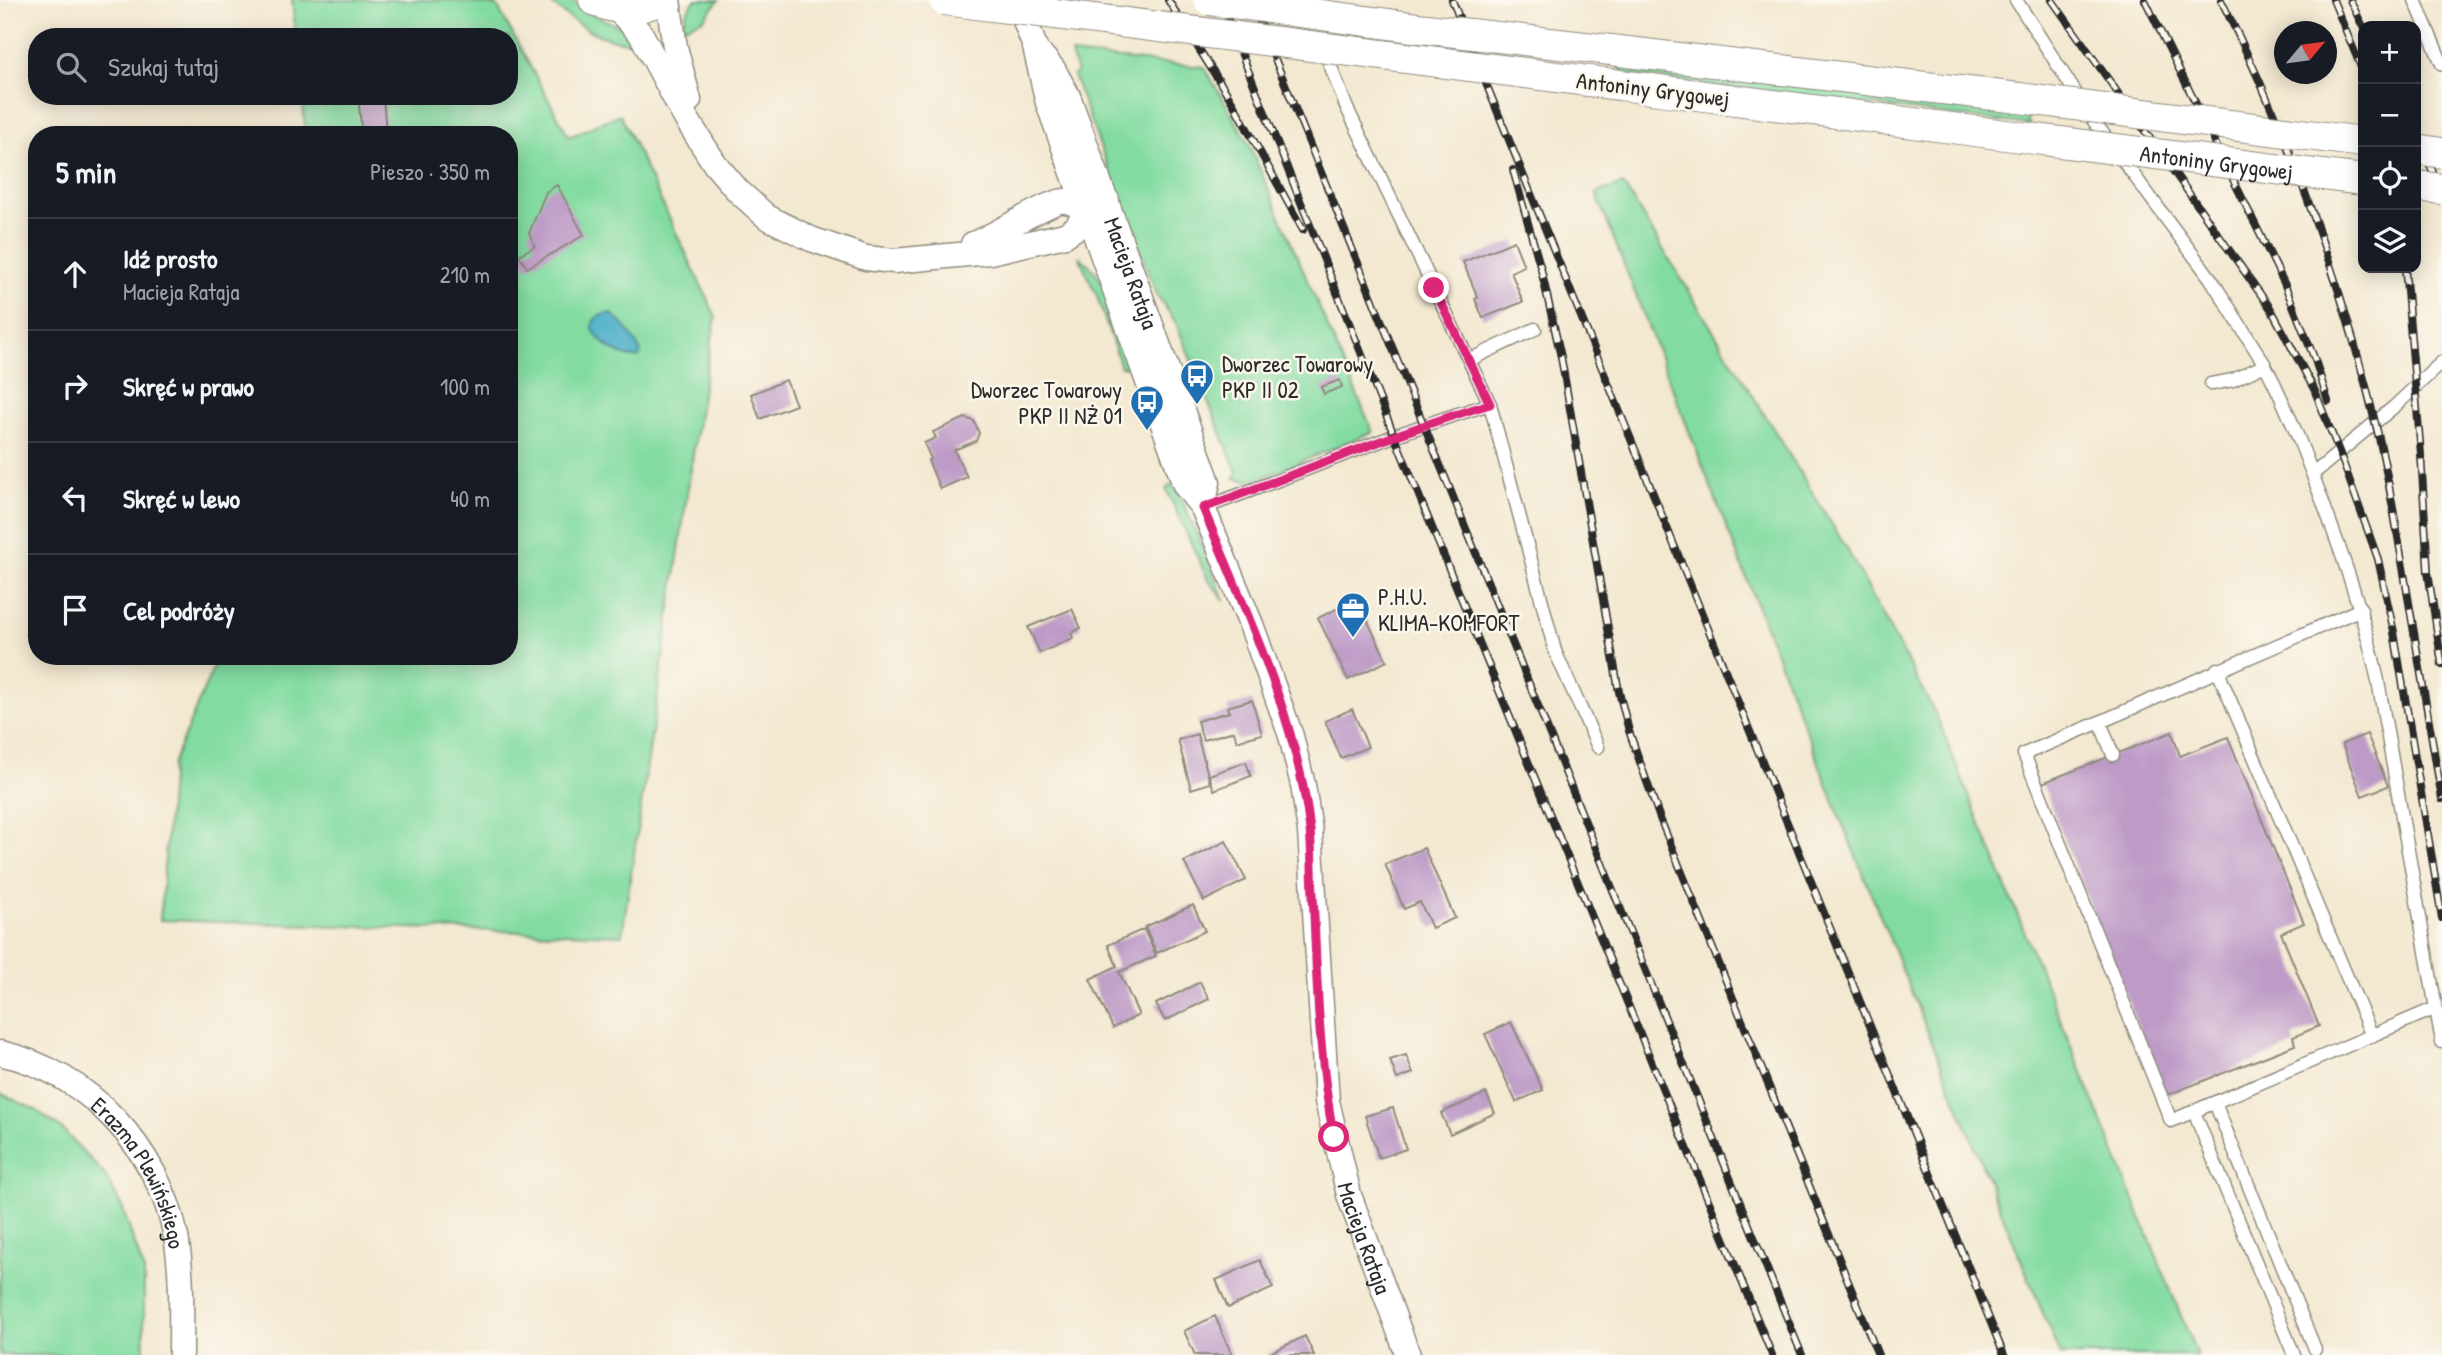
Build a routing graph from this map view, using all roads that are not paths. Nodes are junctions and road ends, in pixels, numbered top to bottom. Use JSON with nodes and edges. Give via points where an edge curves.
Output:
{"nodes":[{"id":1,"x":659,"y":0,"type":"edge"},
{"id":2,"x":668,"y":0,"type":"edge"},
{"id":3,"x":944,"y":0,"type":"edge"},
{"id":4,"x":1017,"y":0,"type":"edge"},
{"id":5,"x":1209,"y":0,"type":"edge"},
{"id":6,"x":1305,"y":0,"type":"edge"},
{"id":7,"x":2016,"y":0,"type":"edge"},
{"id":8,"x":2415,"y":0,"type":"edge"},
{"id":9,"x":605,"y":4,"type":"edge"},
{"id":10,"x":2442,"y":64,"type":"edge"},
{"id":11,"x":2358,"y":141,"type":"edge"},
{"id":12,"x":702,"y":144,"type":"junction"},
{"id":13,"x":2421,"y":150,"type":"edge"},
{"id":14,"x":2442,"y":153,"type":"edge"},
{"id":15,"x":2358,"y":179,"type":"edge"},
{"id":16,"x":2421,"y":187,"type":"edge"},
{"id":17,"x":2442,"y":189,"type":"edge"},
{"id":18,"x":1097,"y":205,"type":"junction"},
{"id":19,"x":926,"y":260,"type":"junction"},
{"id":20,"x":1535,"y":329,"type":"dead end"},
{"id":21,"x":1469,"y":360,"type":"junction"},
{"id":22,"x":2442,"y":362,"type":"edge"},
{"id":23,"x":2265,"y":365,"type":"junction"},
{"id":24,"x":2211,"y":384,"type":"dead end"},
{"id":25,"x":1490,"y":404,"type":"junction"},
{"id":26,"x":2313,"y":474,"type":"junction"},
{"id":27,"x":1203,"y":508,"type":"junction"},
{"id":28,"x":2361,"y":609,"type":"junction"},
{"id":29,"x":2217,"y":669,"type":"junction"},
{"id":30,"x":2100,"y":722,"type":"junction"},
{"id":31,"x":1598,"y":747,"type":"dead end"},
{"id":32,"x":2112,"y":755,"type":"dead end"},
{"id":33,"x":2436,"y":1009,"type":"junction"},
{"id":34,"x":2372,"y":1036,"type":"junction"},
{"id":35,"x":2442,"y":1042,"type":"edge"},
{"id":36,"x":0,"y":1054,"type":"edge"},
{"id":37,"x":2215,"y":1103,"type":"junction"},
{"id":38,"x":2194,"y":1112,"type":"junction"},
{"id":39,"x":2315,"y":1349,"type":"dead end"},
{"id":40,"x":181,"y":1355,"type":"edge"},
{"id":41,"x":1408,"y":1355,"type":"edge"},
{"id":42,"x":2294,"y":1355,"type":"edge"}],
"edges":[{"from":1,"to":9,"type":"street","via":[[636,8]]},
{"from":2,"to":12,"type":"street","via":[[680,68]]},
{"from":3,"to":15,"type":"street","name":"Antoniny Grygowej","bridge":true},
{"from":4,"to":18,"type":"street","name":"Macieja Rataja","via":[[1035,47],[1048,103]]},
{"from":5,"to":11,"type":"street","name":"Antoniny Grygowej","bridge":true},
{"from":6,"to":21,"type":"lane","via":[[1346,106]]},
{"from":7,"to":23,"type":"lane","via":[[2093,120],[2211,279]]},
{"from":8,"to":10,"type":"lane"},
{"from":9,"to":12,"type":"street","via":[[641,34]]},
{"from":12,"to":19,"type":"street","via":[[738,191],[767,217],[845,253],[894,261]]},
{"from":13,"to":14,"type":"street","bridge":true},
{"from":16,"to":17,"type":"street","bridge":true},
{"from":18,"to":19,"type":"street","via":[[1052,203],[987,239]]},
{"from":18,"to":19,"type":"street","via":[[1065,235]]},
{"from":18,"to":27,"type":"street","name":"Macieja Rataja","via":[[1185,485]]},
{"from":20,"to":21,"type":"lane"},
{"from":21,"to":25,"type":"lane"},
{"from":22,"to":26,"type":"lane"},
{"from":23,"to":24,"type":"lane","via":[[2233,380]]},
{"from":23,"to":26,"type":"lane"},
{"from":25,"to":27,"type":"lane","via":[[1423,424]]},
{"from":25,"to":31,"type":"lane","via":[[1555,651]]},
{"from":26,"to":28,"type":"lane"},
{"from":27,"to":41,"type":"street","name":"Macieja Rataja","via":[[1252,627],[1291,736],[1303,785],[1327,1101],[1349,1195]]},
{"from":28,"to":29,"type":"lane"},
{"from":28,"to":33,"type":"lane"},
{"from":29,"to":30,"type":"lane"},
{"from":29,"to":34,"type":"lane"},
{"from":30,"to":32,"type":"lane"},
{"from":30,"to":38,"type":"lane","via":[[2024,754],[2171,1121]]},
{"from":33,"to":34,"type":"lane"},
{"from":33,"to":35,"type":"lane"},
{"from":34,"to":37,"type":"lane"},
{"from":36,"to":40,"type":"street","name":"Erazma Plewińskiego","via":[[29,1061],[90,1096],[125,1131],[155,1175],[168,1205],[178,1249]]},
{"from":37,"to":38,"type":"lane"},
{"from":37,"to":39,"type":"lane"},
{"from":38,"to":42,"type":"lane"}]}
